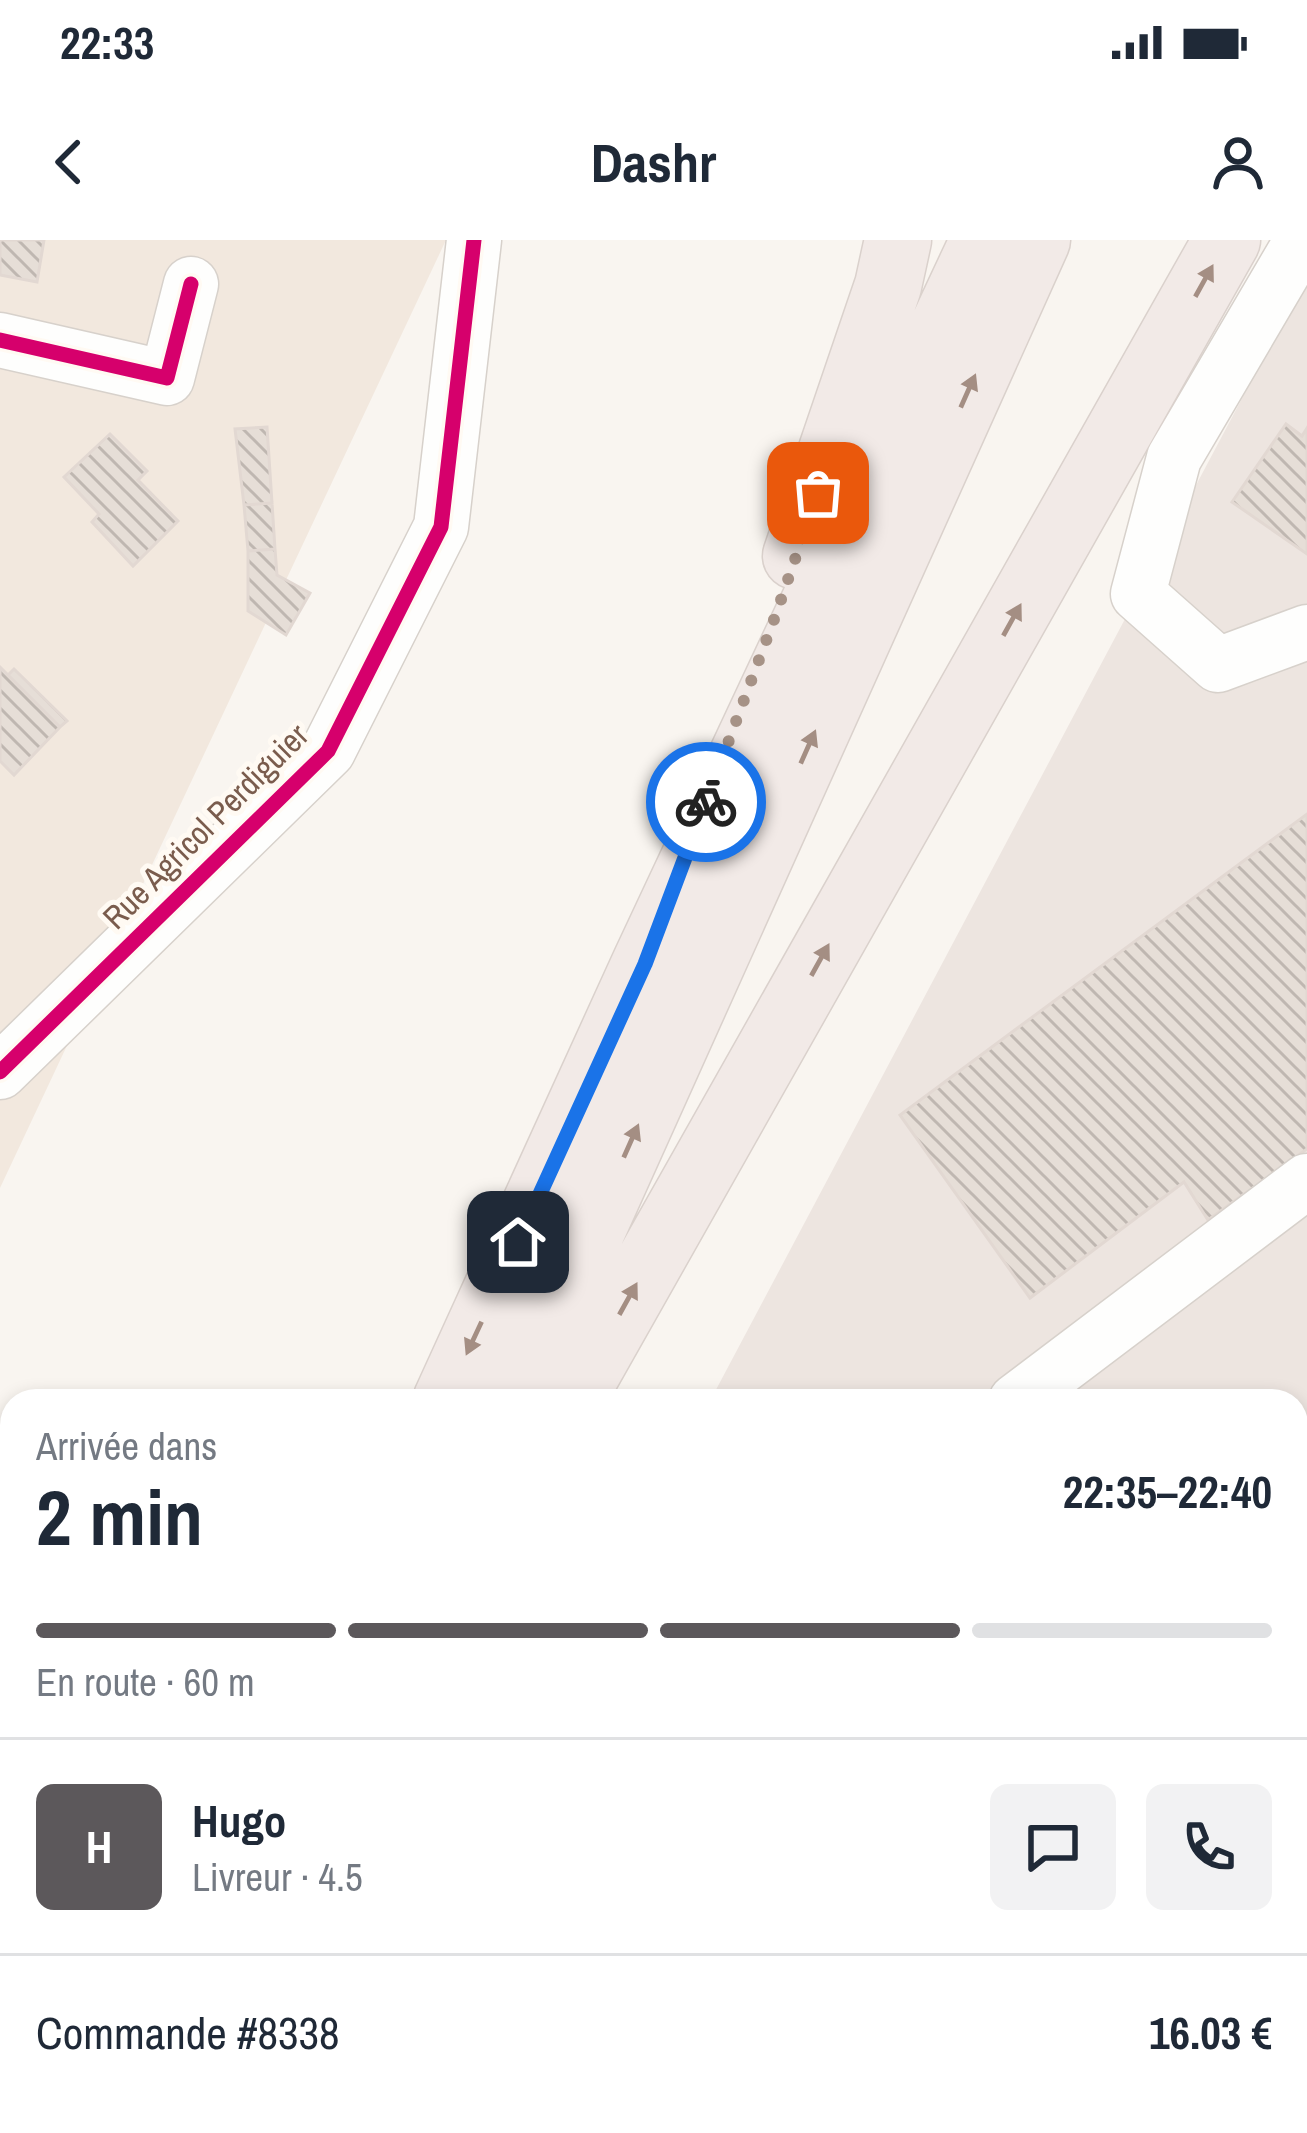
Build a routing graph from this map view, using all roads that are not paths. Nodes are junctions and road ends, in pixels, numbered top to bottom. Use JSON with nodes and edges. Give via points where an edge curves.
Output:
{"nodes":[{"id":1,"x":474,"y":240,"type":"edge"},
{"id":2,"x":898,"y":240,"type":"edge"},
{"id":3,"x":984,"y":240,"type":"edge"},
{"id":4,"x":1036,"y":240,"type":"edge"},
{"id":5,"x":1227,"y":240,"type":"edge"},
{"id":6,"x":1302,"y":240,"type":"edge"},
{"id":7,"x":191,"y":284,"type":"dead end"},
{"id":8,"x":0,"y":340,"type":"edge"},
{"id":9,"x":1307,"y":632,"type":"edge"},
{"id":10,"x":645,"y":964,"type":"junction"},
{"id":11,"x":0,"y":1072,"type":"edge"},
{"id":12,"x":1307,"y":1181,"type":"edge"},
{"id":13,"x":451,"y":1389,"type":"edge"},
{"id":14,"x":519,"y":1389,"type":"edge"},
{"id":15,"x":578,"y":1389,"type":"edge"},
{"id":16,"x":1032,"y":1389,"type":"edge"}],
"edges":[{"from":1,"to":11,"type":"street","name":"Rue Agricol Perdiguier","via":[[441,527],[328,751]]},
{"from":2,"to":10,"type":"highway","via":[[775,617]]},
{"from":3,"to":10,"type":"highway"},
{"from":14,"to":4,"type":"highway","one_way":true},
{"from":15,"to":5,"type":"highway","one_way":true},
{"from":6,"to":9,"type":"street","via":[[1174,458],[1138,594],[1218,664]]},
{"from":7,"to":8,"type":"street","via":[[166,378]]},
{"from":10,"to":13,"type":"highway","one_way":true},
{"from":12,"to":16,"type":"street"}]}
